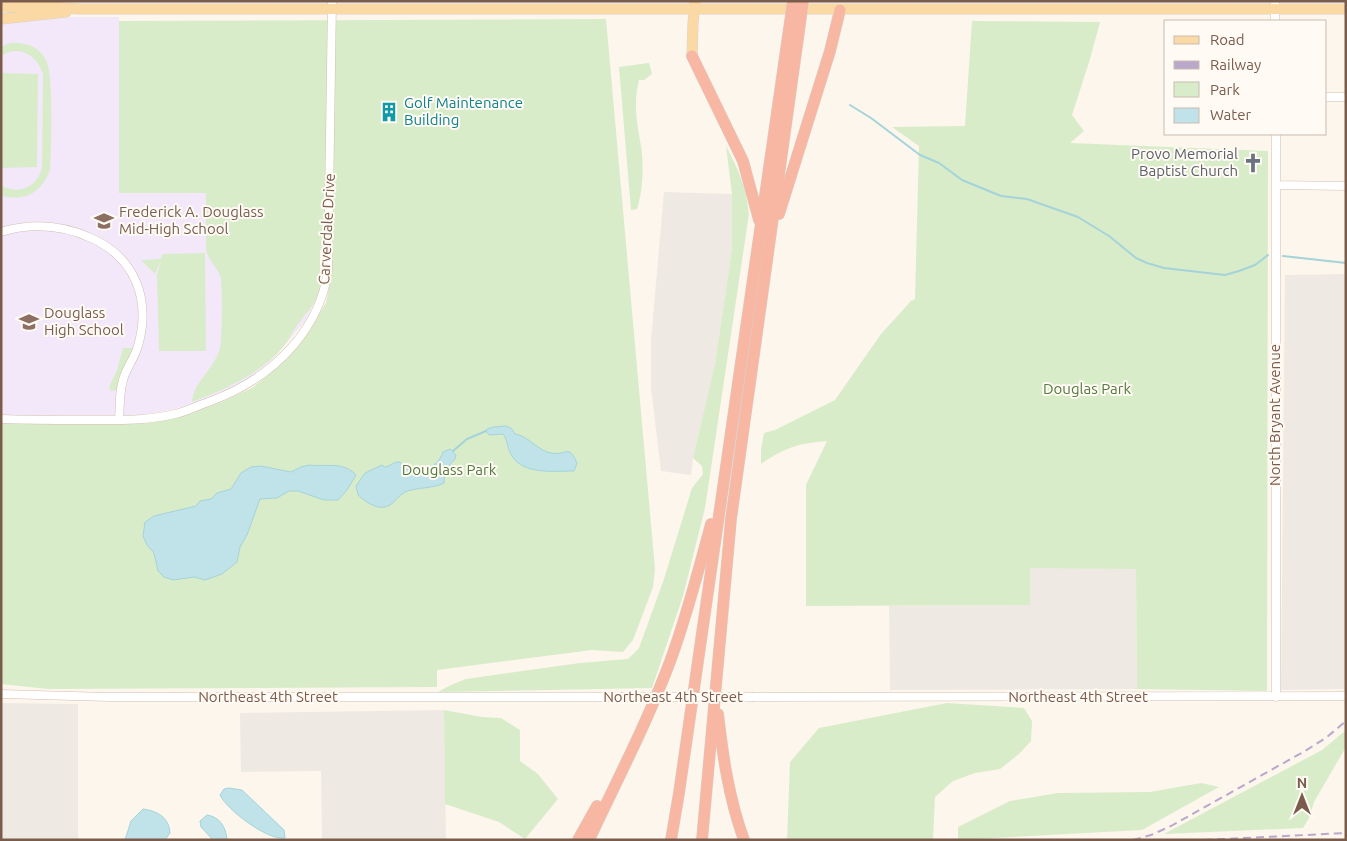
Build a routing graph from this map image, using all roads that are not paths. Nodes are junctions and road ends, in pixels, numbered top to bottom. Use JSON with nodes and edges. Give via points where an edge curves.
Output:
{"nodes":[{"id":1,"x":793,"y":1,"type":"edge"},
{"id":2,"x":803,"y":1,"type":"edge"},
{"id":3,"x":332,"y":5,"type":"edge"},
{"id":4,"x":445,"y":5,"type":"edge"},
{"id":5,"x":503,"y":5,"type":"edge"},
{"id":6,"x":695,"y":6,"type":"edge"},
{"id":7,"x":840,"y":6,"type":"edge"},
{"id":8,"x":1275,"y":6,"type":"edge"},
{"id":9,"x":1,"y":7,"type":"edge"},
{"id":10,"x":1346,"y":9,"type":"edge"},
{"id":11,"x":79,"y":10,"type":"junction"},
{"id":12,"x":1,"y":19,"type":"edge"},
{"id":13,"x":1275,"y":20,"type":"edge"},
{"id":14,"x":794,"y":30,"type":"junction"},
{"id":15,"x":692,"y":56,"type":"joint"},
{"id":16,"x":1327,"y":97,"type":"edge"},
{"id":17,"x":1346,"y":97,"type":"edge"},
{"id":18,"x":1276,"y":135,"type":"edge"},
{"id":19,"x":1276,"y":185,"type":"junction"},
{"id":20,"x":1346,"y":186,"type":"edge"},
{"id":21,"x":760,"y":225,"type":"junction"},
{"id":22,"x":1,"y":232,"type":"edge"},
{"id":23,"x":770,"y":240,"type":"junction"},
{"id":24,"x":1,"y":419,"type":"edge"},
{"id":25,"x":119,"y":420,"type":"junction"},
{"id":26,"x":723,"y":479,"type":"junction"},
{"id":27,"x":715,"y":688,"type":"junction"},
{"id":28,"x":1,"y":694,"type":"edge"},
{"id":29,"x":1346,"y":696,"type":"edge"},
{"id":30,"x":1276,"y":697,"type":"junction"},
{"id":31,"x":703,"y":834,"type":"edge"},
{"id":32,"x":742,"y":836,"type":"edge"},
{"id":33,"x":584,"y":839,"type":"edge"},
{"id":34,"x":671,"y":840,"type":"edge"}],
"edges":[{"from":1,"to":14,"type":"highway","bridge":true},
{"from":2,"to":14,"type":"highway","bridge":true},
{"from":3,"to":4,"type":"main road"},
{"from":3,"to":11,"type":"main road"},
{"from":3,"to":25,"type":"street","name":"Carverdale Drive","via":[[328,270],[326,288],[314,316],[284,356],[243,388],[177,414]]},
{"from":4,"to":5,"type":"main road"},
{"from":5,"to":6,"type":"main road"},
{"from":6,"to":7,"type":"main road"},
{"from":6,"to":15,"type":"main road"},
{"from":7,"to":8,"type":"main road"},
{"from":7,"to":23,"type":"highway","via":[[830,51]]},
{"from":8,"to":10,"type":"main road"},
{"from":8,"to":13,"type":"street"},
{"from":9,"to":11,"type":"main road"},
{"from":11,"to":12,"type":"main road"},
{"from":14,"to":21,"type":"highway"},
{"from":14,"to":23,"type":"highway"},
{"from":15,"to":21,"type":"highway","via":[[743,162]]},
{"from":16,"to":17,"type":"street"},
{"from":18,"to":19,"type":"street","name":"North Bryant Avenue"},
{"from":19,"to":20,"type":"street"},
{"from":19,"to":30,"type":"street","name":"North Bryant Avenue"},
{"from":21,"to":26,"type":"highway"},
{"from":22,"to":25,"type":"street","via":[[34,226],[65,229],[108,248],[132,272],[141,295],[142,322],[138,345],[124,376]]},
{"from":23,"to":27,"type":"highway","via":[[732,510]]},
{"from":24,"to":25,"type":"street","name":"Carverdale Drive"},
{"from":26,"to":33,"type":"highway","via":[[671,659],[628,756]]},
{"from":26,"to":34,"type":"highway"},
{"from":27,"to":31,"type":"highway"},
{"from":27,"to":32,"type":"highway","via":[[729,788]]},
{"from":28,"to":30,"type":"street","name":"Northeast 4th Street","bridge":true,"via":[[100,697]]},
{"from":29,"to":30,"type":"street","name":"Northeast 4th Street"}]}
